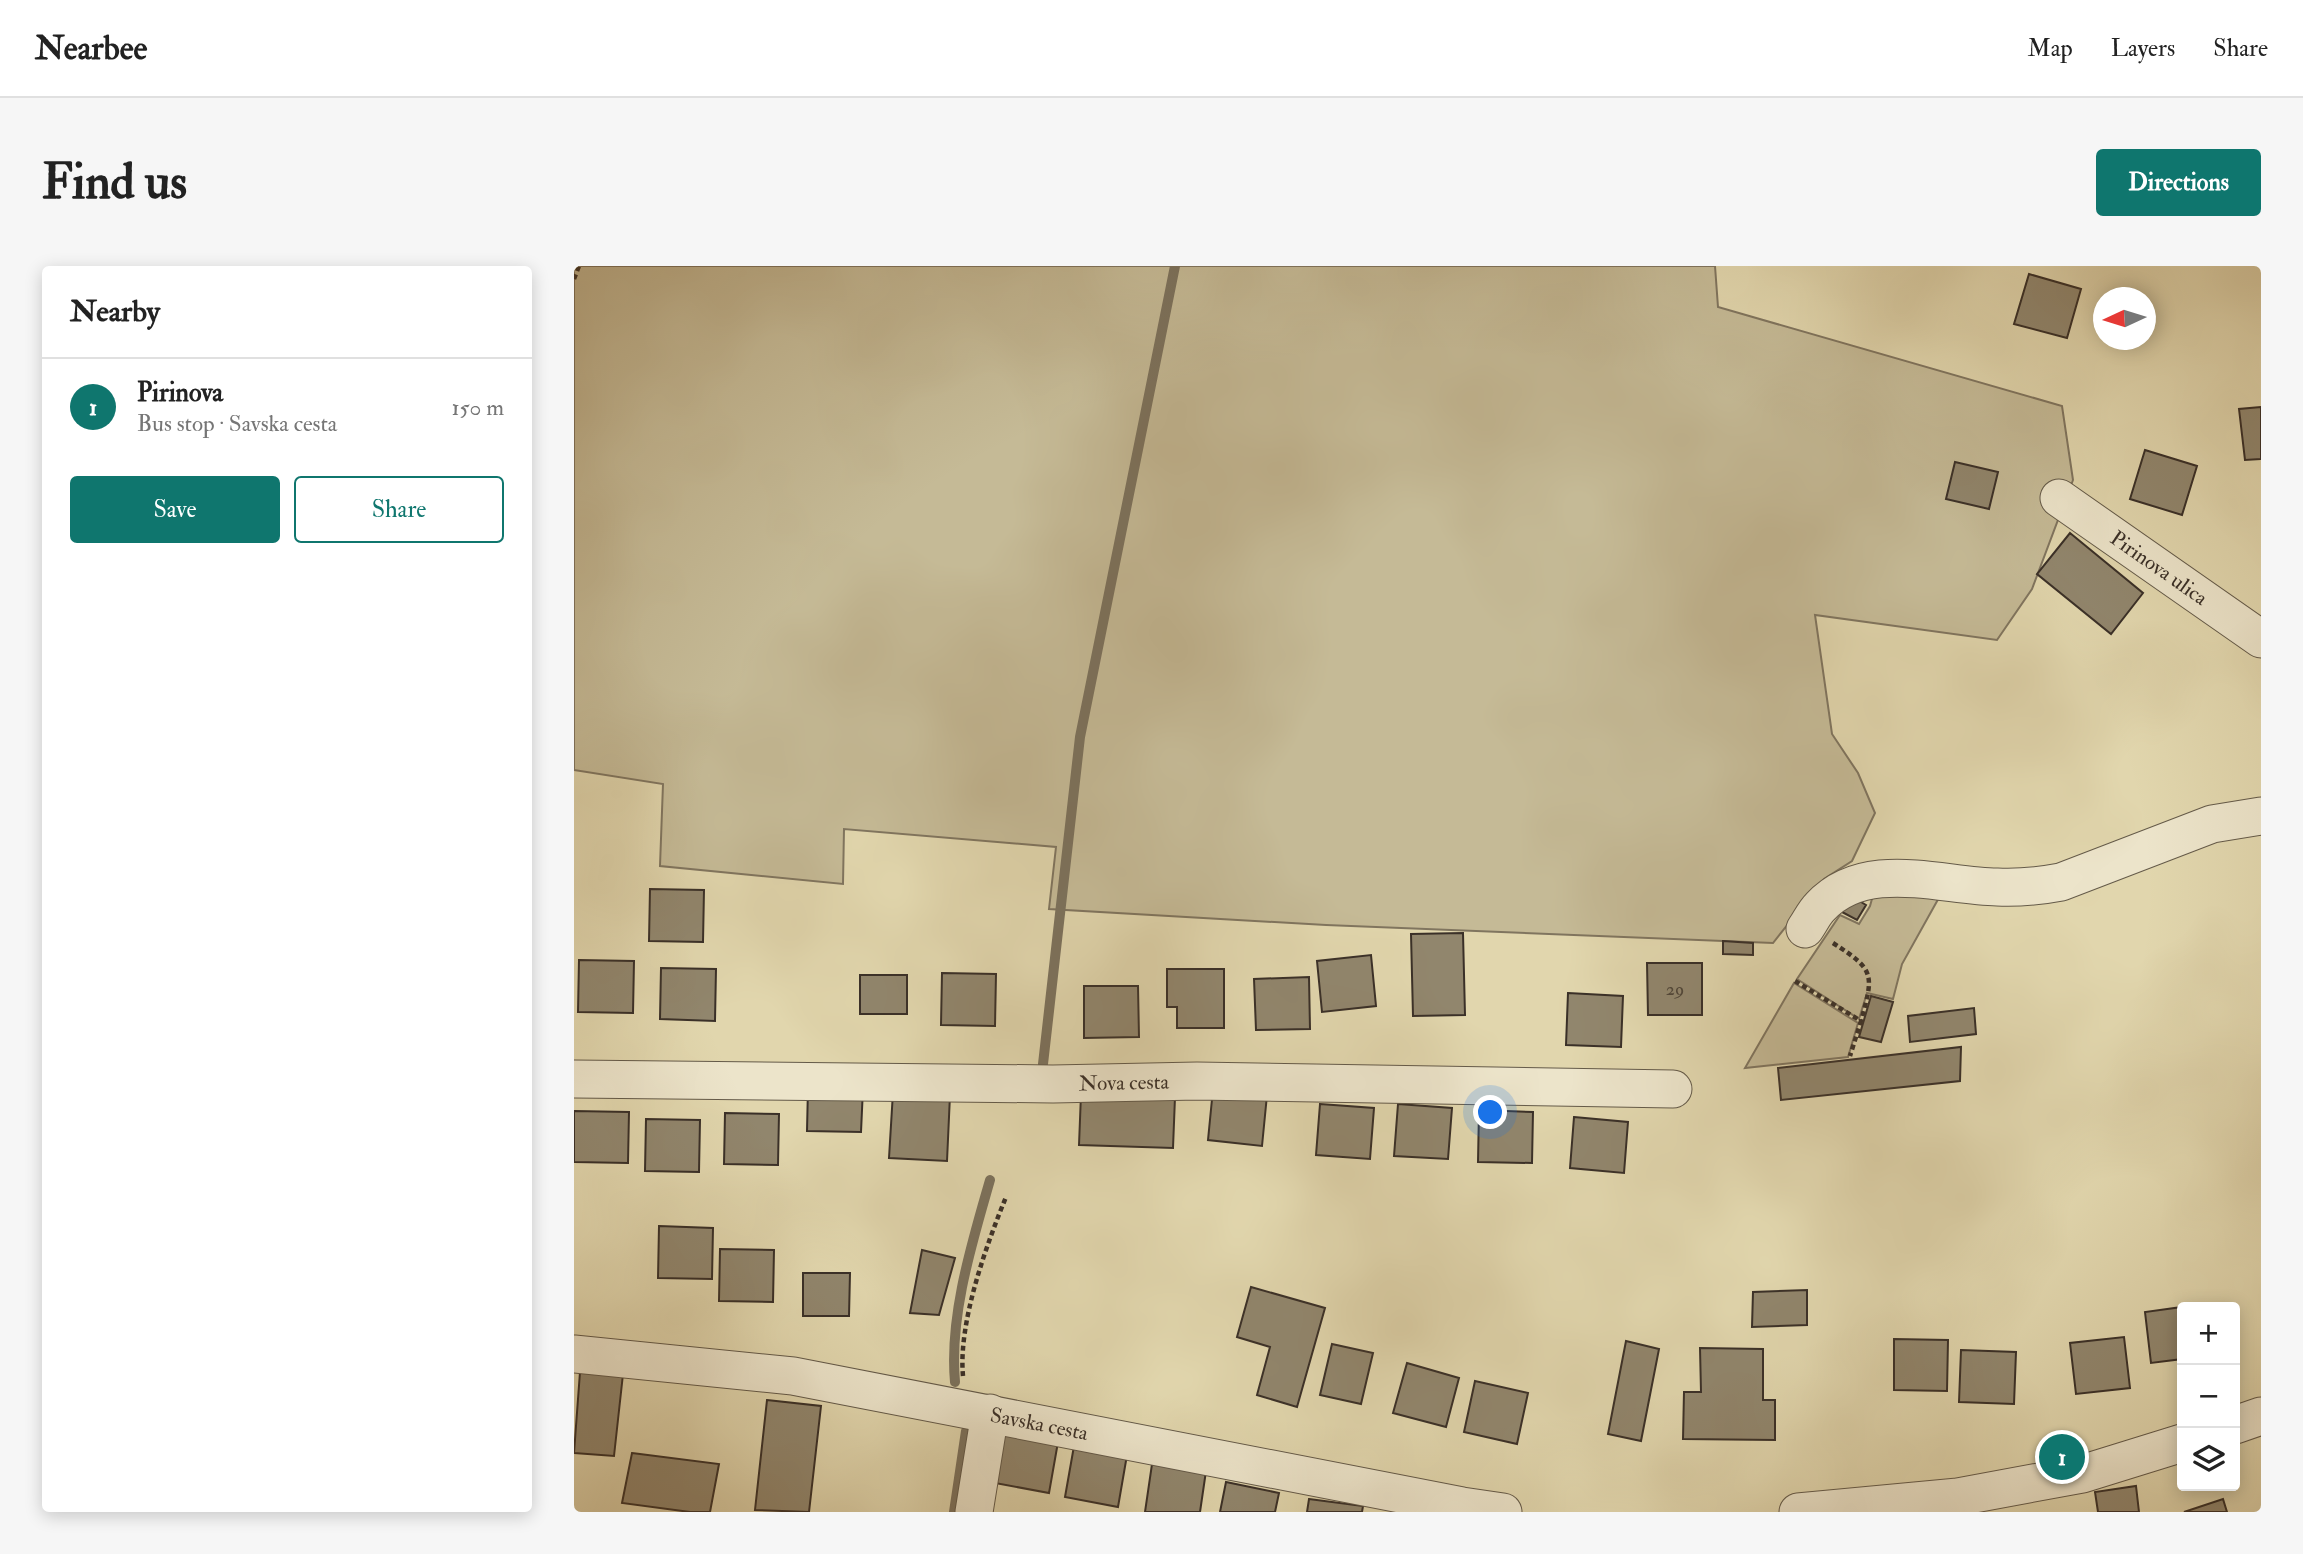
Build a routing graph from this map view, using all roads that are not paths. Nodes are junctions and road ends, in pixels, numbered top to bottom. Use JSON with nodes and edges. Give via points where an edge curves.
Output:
{"nodes":[{"id":1,"x":2059,"y":498,"type":"dead end"},
{"id":2,"x":2261,"y":639,"type":"edge"},
{"id":3,"x":2261,"y":816,"type":"edge"},
{"id":4,"x":1815,"y":933,"type":"road end"},
{"id":5,"x":574,"y":1079,"type":"edge"},
{"id":6,"x":1673,"y":1089,"type":"dead end"},
{"id":7,"x":574,"y":1354,"type":"edge"},
{"id":8,"x":978,"y":1411,"type":"junction"},
{"id":9,"x":2261,"y":1416,"type":"edge"},
{"id":10,"x":2240,"y":1423,"type":"edge"},
{"id":11,"x":2177,"y":1445,"type":"edge"},
{"id":12,"x":1460,"y":1509,"type":"edge"},
{"id":13,"x":974,"y":1512,"type":"edge"},
{"id":14,"x":1503,"y":1512,"type":"edge"},
{"id":15,"x":1798,"y":1512,"type":"edge"}],
"edges":[{"from":1,"to":2,"type":"street","name":"Pirinova ulica"},
{"from":3,"to":4,"type":"street","via":[[2212,824],[2038,887],[1868,880],[1840,891],[1820,906]]},
{"from":5,"to":6,"type":"street","name":"Nova cesta","via":[[1197,1081]]},
{"from":7,"to":8,"type":"street","name":"Savska cesta","via":[[793,1376]]},
{"from":8,"to":12,"type":"street","name":"Savska cesta"},
{"from":8,"to":13,"type":"street"},
{"from":9,"to":10,"type":"street"},
{"from":11,"to":15,"type":"street","via":[[2082,1474],[1958,1497]]},
{"from":12,"to":14,"type":"street","name":"Savska cesta"}]}
